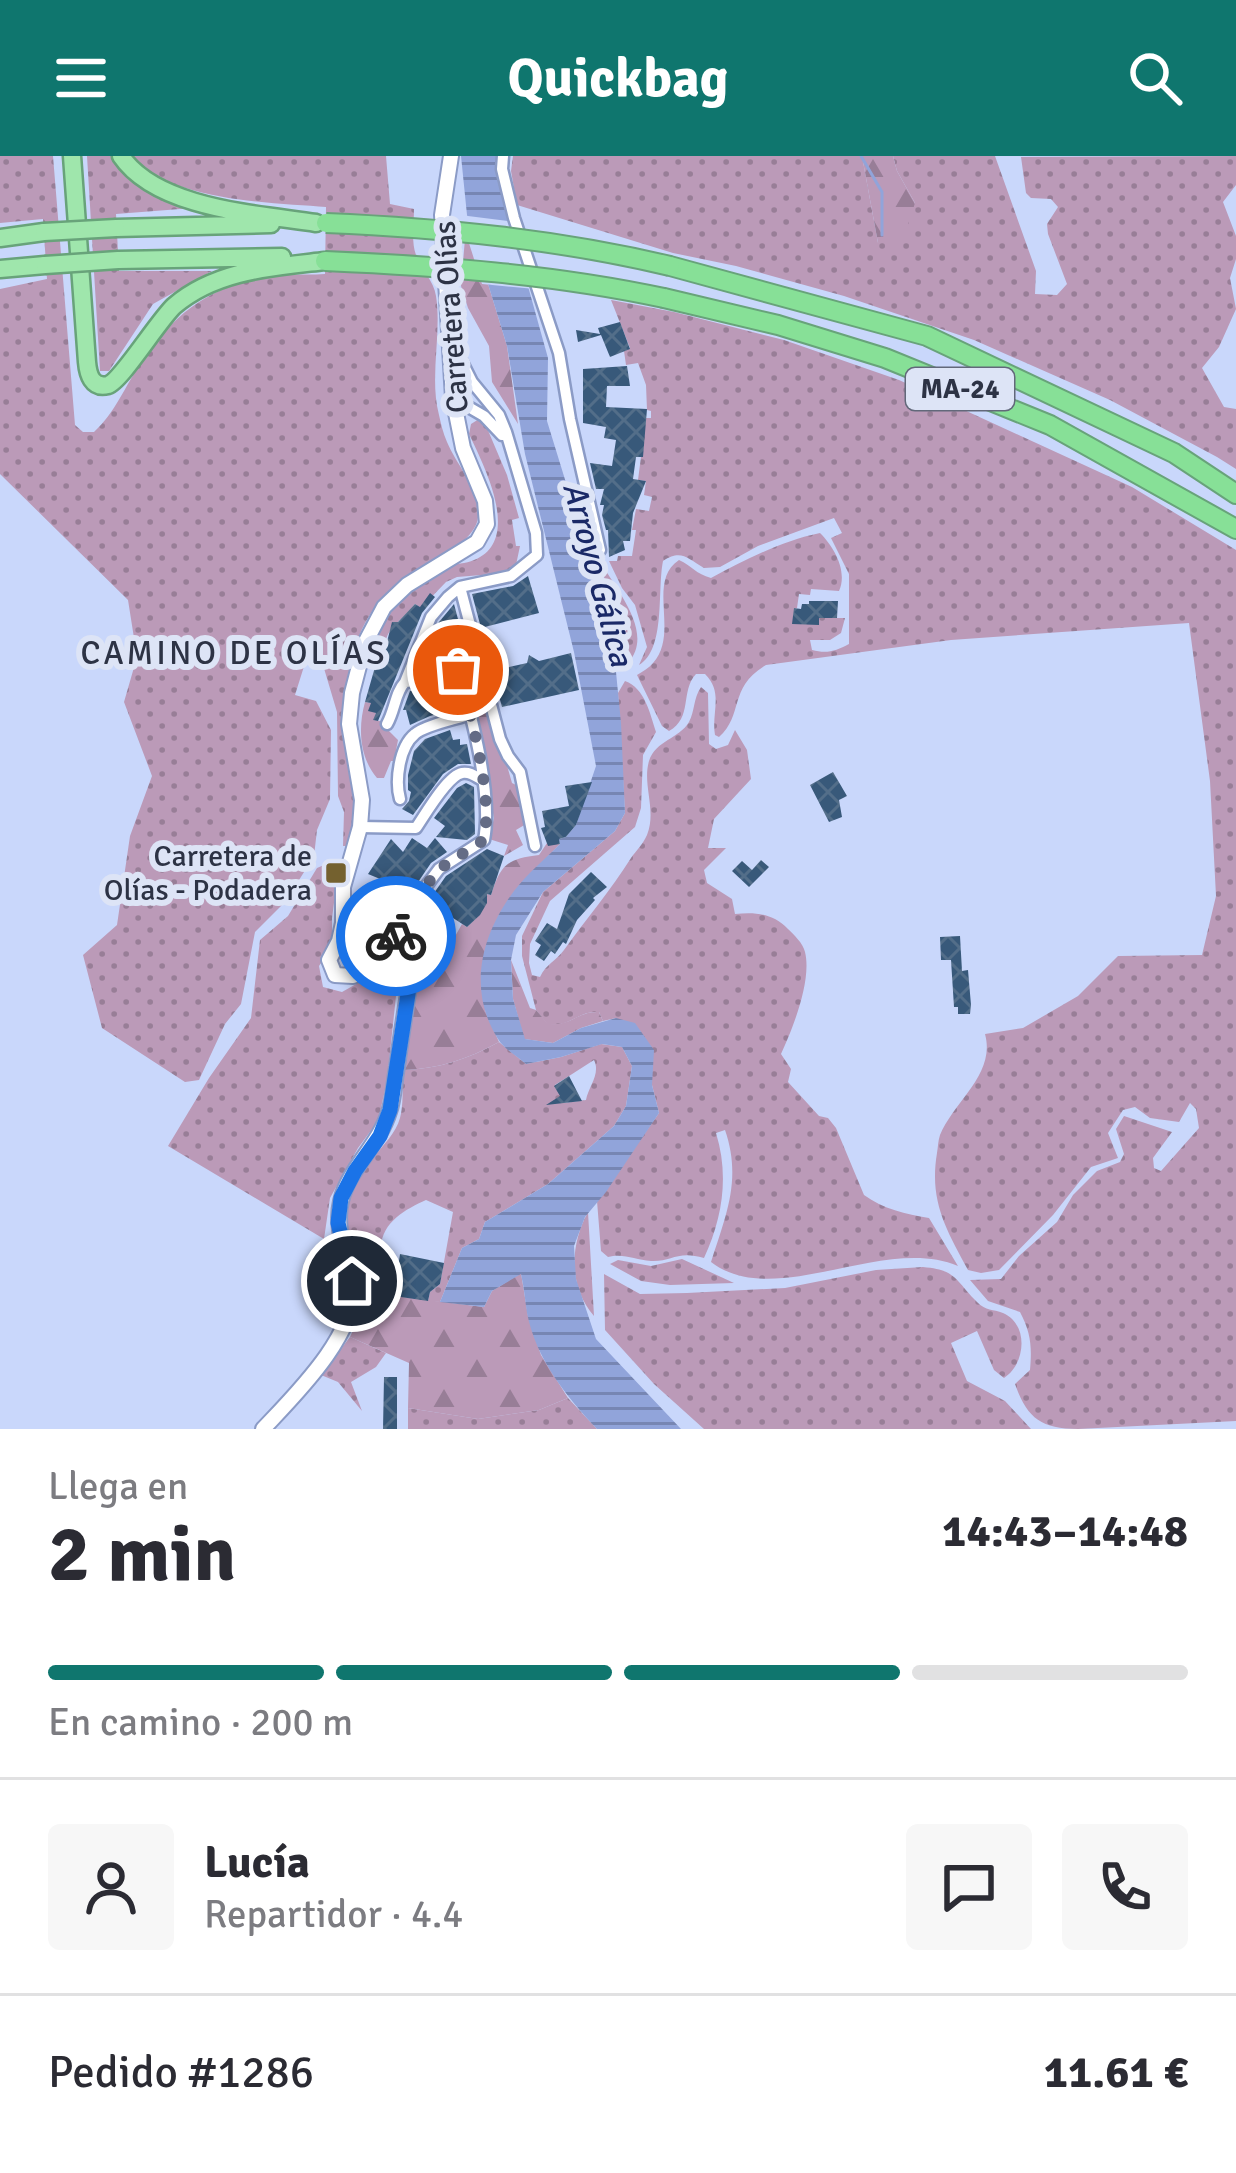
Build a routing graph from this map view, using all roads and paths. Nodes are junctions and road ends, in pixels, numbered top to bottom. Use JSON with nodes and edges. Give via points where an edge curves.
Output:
{"nodes":[{"id":1,"x":72,"y":156,"type":"edge"},
{"id":2,"x":122,"y":156,"type":"edge"},
{"id":3,"x":452,"y":156,"type":"edge"},
{"id":4,"x":503,"y":156,"type":"edge"},
{"id":5,"x":321,"y":223,"type":"junction"},
{"id":6,"x":0,"y":238,"type":"edge"},
{"id":7,"x":325,"y":261,"type":"junction"},
{"id":8,"x":0,"y":269,"type":"edge"},
{"id":9,"x":450,"y":339,"type":"junction"},
{"id":10,"x":453,"y":398,"type":"junction"},
{"id":11,"x":483,"y":398,"type":"junction"},
{"id":12,"x":484,"y":416,"type":"junction"},
{"id":13,"x":463,"y":448,"type":"junction"},
{"id":14,"x":511,"y":448,"type":"junction"},
{"id":15,"x":1236,"y":494,"type":"edge"},
{"id":16,"x":1236,"y":529,"type":"edge"},
{"id":17,"x":600,"y":550,"type":"dead end"},
{"id":18,"x":460,"y":586,"type":"junction"},
{"id":19,"x":406,"y":682,"type":"junction"},
{"id":20,"x":471,"y":715,"type":"junction"},
{"id":21,"x":387,"y":724,"type":"dead end"},
{"id":22,"x":482,"y":780,"type":"junction"},
{"id":23,"x":400,"y":799,"type":"dead end"},
{"id":24,"x":360,"y":827,"type":"junction"},
{"id":25,"x":535,"y":846,"type":"dead end"},
{"id":26,"x":397,"y":961,"type":"junction"},
{"id":27,"x":263,"y":1429,"type":"edge"}],
"edges":[{"from":1,"to":7,"type":"highway","via":[[86,362],[98,385],[116,380],[159,322],[194,292],[235,274]]},
{"from":2,"to":5,"type":"highway","via":[[142,178],[192,200]]},
{"from":3,"to":9,"type":"main road","name":"Carretera Olías","via":[[442,215]]},
{"from":4,"to":17,"type":"street","via":[[514,218],[559,352]]},
{"from":5,"to":6,"type":"highway","number":"MA-24","bridge":true},
{"from":5,"to":15,"type":"highway","number":"MA-24","bridge":true,"via":[[551,241],[927,336],[1174,453]]},
{"from":7,"to":8,"type":"highway","number":"MA-24","bridge":true,"via":[[118,260]]},
{"from":7,"to":16,"type":"highway","number":"MA-24","bridge":true,"via":[[609,286],[778,325],[1050,425]]},
{"from":9,"to":10,"type":"main road","name":"Carretera Olías"},
{"from":9,"to":11,"type":"street"},
{"from":10,"to":11,"type":"street"},
{"from":10,"to":12,"type":"street"},
{"from":10,"to":13,"type":"main road","name":"Carretera Olías"},
{"from":11,"to":14,"type":"street"},
{"from":12,"to":13,"type":"street","via":[[465,424]]},
{"from":12,"to":14,"type":"street"},
{"from":13,"to":24,"type":"main road","name":"Carretera Olías","via":[[487,524],[477,542],[384,607],[365,644],[349,724]]},
{"from":14,"to":18,"type":"street","via":[[537,555],[511,576]]},
{"from":18,"to":19,"type":"street","via":[[431,617]]},
{"from":18,"to":25,"type":"street","via":[[500,739],[520,772]]},
{"from":19,"to":20,"type":"street","via":[[458,670]]},
{"from":19,"to":21,"type":"street"},
{"from":20,"to":22,"type":"street"},
{"from":20,"to":23,"type":"street","via":[[415,733],[404,750]]},
{"from":22,"to":24,"type":"street","via":[[451,778],[416,828]]},
{"from":22,"to":26,"type":"street","via":[[484,840],[439,869],[418,896],[393,944]]},
{"from":24,"to":26,"type":"main road","name":"Carretera Olías","via":[[329,960],[335,975],[353,976]]},
{"from":26,"to":27,"type":"main road","via":[[411,975],[390,1110],[341,1198],[351,1306],[324,1358]]}]}
